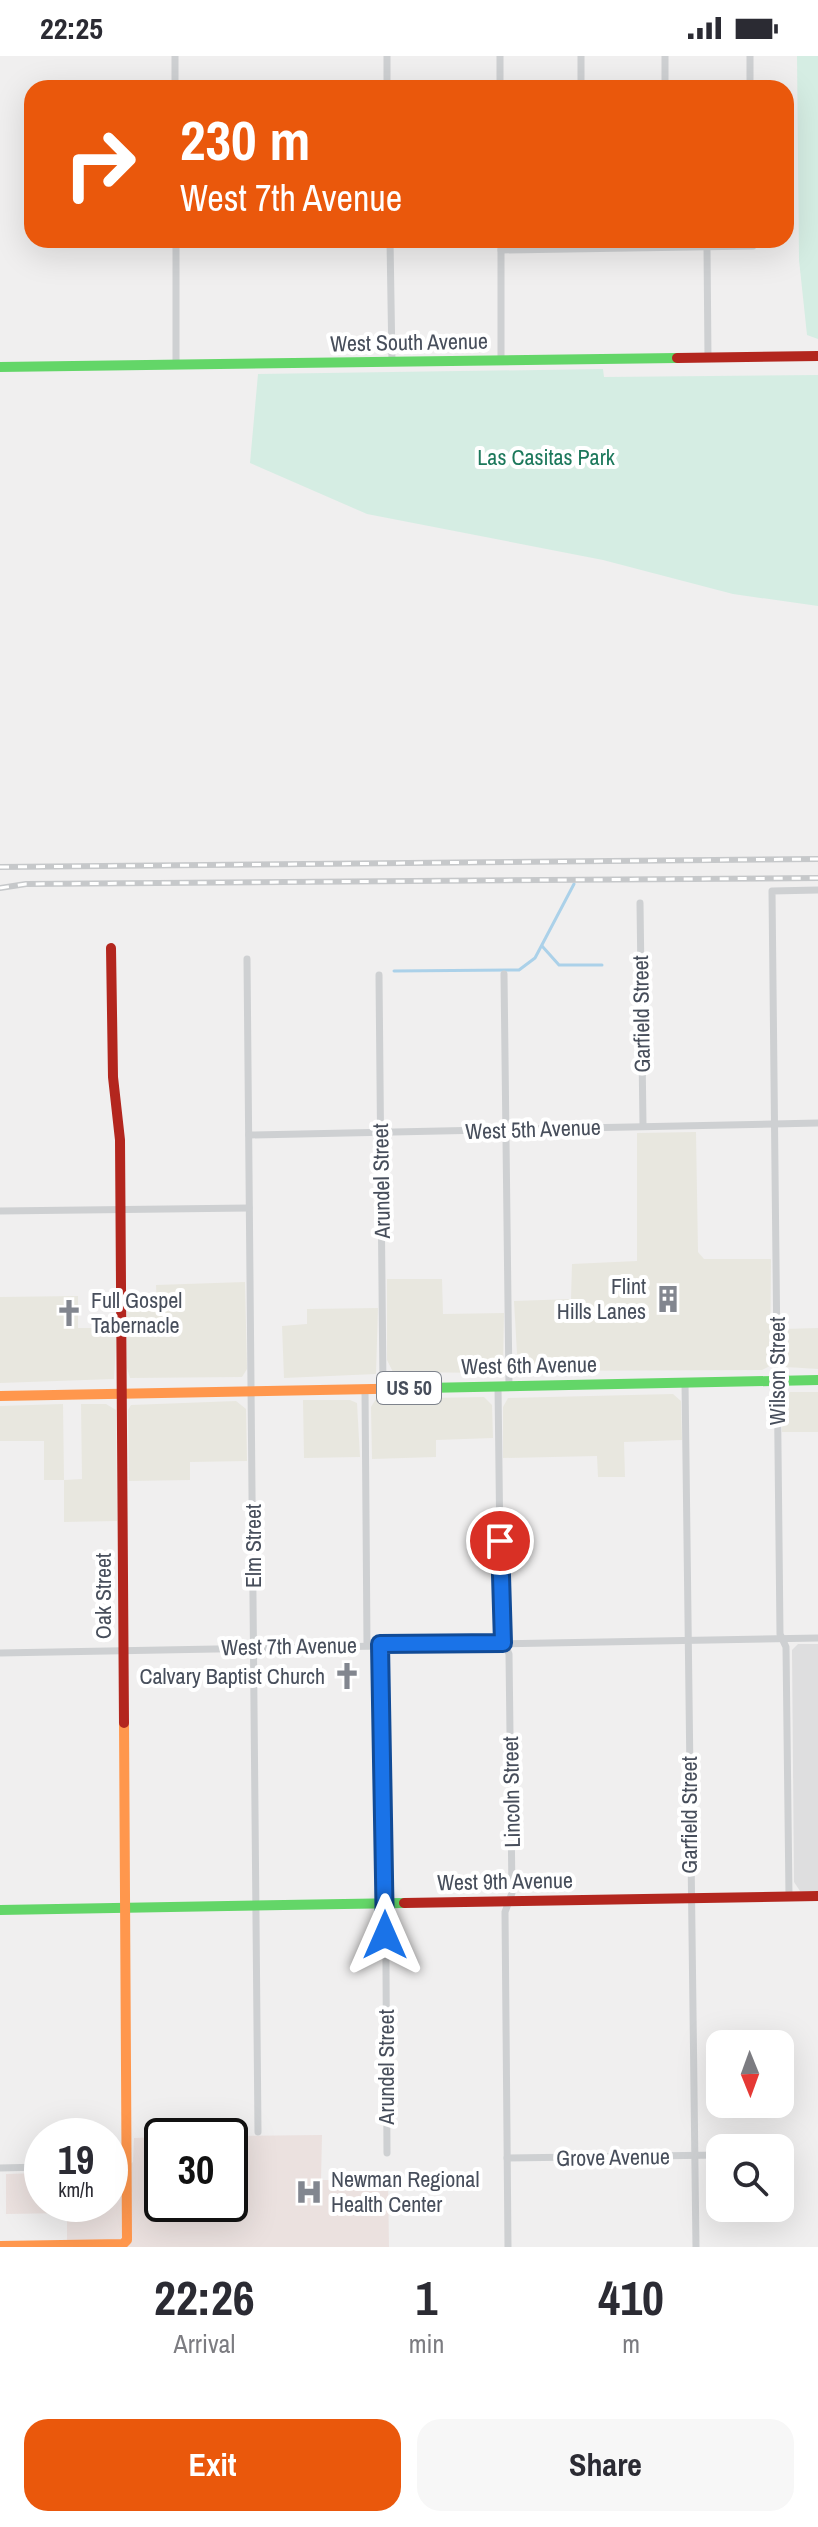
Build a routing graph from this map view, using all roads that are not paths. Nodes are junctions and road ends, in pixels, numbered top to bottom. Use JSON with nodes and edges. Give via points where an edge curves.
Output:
{"nodes":[{"id":1,"x":175,"y":56,"type":"edge"},
{"id":2,"x":387,"y":56,"type":"edge"},
{"id":3,"x":500,"y":56,"type":"edge"},
{"id":4,"x":581,"y":56,"type":"edge"},
{"id":5,"x":665,"y":56,"type":"edge"},
{"id":6,"x":750,"y":56,"type":"edge"},
{"id":7,"x":175,"y":80,"type":"edge"},
{"id":8,"x":387,"y":80,"type":"edge"},
{"id":9,"x":500,"y":80,"type":"edge"},
{"id":10,"x":581,"y":80,"type":"edge"},
{"id":11,"x":665,"y":80,"type":"edge"},
{"id":12,"x":750,"y":80,"type":"edge"},
{"id":13,"x":176,"y":248,"type":"edge"},
{"id":14,"x":390,"y":248,"type":"edge"},
{"id":15,"x":612,"y":248,"type":"edge"},
{"id":16,"x":707,"y":248,"type":"edge"},
{"id":17,"x":501,"y":250,"type":"joint"},
{"id":18,"x":584,"y":250,"type":"joint"},
{"id":19,"x":818,"y":356,"type":"edge"},
{"id":20,"x":708,"y":358,"type":"junction"},
{"id":21,"x":501,"y":361,"type":"junction"},
{"id":22,"x":392,"y":362,"type":"junction"},
{"id":23,"x":176,"y":365,"type":"junction"},
{"id":24,"x":0,"y":367,"type":"edge"},
{"id":25,"x":818,"y":890,"type":"edge"},
{"id":26,"x":640,"y":903,"type":"dead end"},
{"id":27,"x":111,"y":948,"type":"dead end"},
{"id":28,"x":247,"y":959,"type":"dead end"},
{"id":29,"x":504,"y":974,"type":"dead end"},
{"id":30,"x":379,"y":975,"type":"dead end"},
{"id":31,"x":775,"y":1123,"type":"junction"},
{"id":32,"x":818,"y":1123,"type":"edge"},
{"id":33,"x":643,"y":1125,"type":"junction"},
{"id":34,"x":506,"y":1129,"type":"junction"},
{"id":35,"x":381,"y":1133,"type":"junction"},
{"id":36,"x":249,"y":1135,"type":"junction"},
{"id":37,"x":249,"y":1208,"type":"junction"},
{"id":38,"x":121,"y":1210,"type":"junction"},
{"id":39,"x":0,"y":1211,"type":"edge"},
{"id":40,"x":818,"y":1380,"type":"edge"},
{"id":41,"x":777,"y":1381,"type":"junction"},
{"id":42,"x":685,"y":1382,"type":"junction"},
{"id":43,"x":503,"y":1386,"type":"junction"},
{"id":44,"x":383,"y":1388,"type":"junction"},
{"id":45,"x":365,"y":1389,"type":"junction"},
{"id":46,"x":252,"y":1391,"type":"junction"},
{"id":47,"x":121,"y":1394,"type":"junction"},
{"id":48,"x":0,"y":1396,"type":"edge"},
{"id":49,"x":818,"y":1638,"type":"edge"},
{"id":50,"x":781,"y":1639,"type":"junction"},
{"id":51,"x":688,"y":1640,"type":"junction"},
{"id":52,"x":503,"y":1643,"type":"junction"},
{"id":53,"x":367,"y":1644,"type":"junction"},
{"id":54,"x":380,"y":1644,"type":"junction"},
{"id":55,"x":253,"y":1647,"type":"junction"},
{"id":56,"x":123,"y":1651,"type":"junction"},
{"id":57,"x":0,"y":1653,"type":"edge"},
{"id":58,"x":789,"y":1896,"type":"junction"},
{"id":59,"x":818,"y":1896,"type":"edge"},
{"id":60,"x":689,"y":1898,"type":"junction"},
{"id":61,"x":508,"y":1901,"type":"junction"},
{"id":62,"x":385,"y":1904,"type":"junction"},
{"id":63,"x":256,"y":1906,"type":"junction"},
{"id":64,"x":126,"y":1908,"type":"junction"},
{"id":65,"x":0,"y":1910,"type":"edge"},
{"id":66,"x":126,"y":2118,"type":"edge"},
{"id":67,"x":258,"y":2132,"type":"dead end"},
{"id":68,"x":387,"y":2153,"type":"dead end"},
{"id":69,"x":695,"y":2156,"type":"junction"},
{"id":70,"x":706,"y":2156,"type":"edge"},
{"id":71,"x":507,"y":2158,"type":"junction"},
{"id":72,"x":24,"y":2167,"type":"edge"},
{"id":73,"x":0,"y":2168,"type":"edge"},
{"id":74,"x":127,"y":2222,"type":"edge"},
{"id":75,"x":0,"y":2246,"type":"edge"},
{"id":76,"x":508,"y":2247,"type":"edge"},
{"id":77,"x":696,"y":2247,"type":"edge"}],
"edges":[{"from":1,"to":7,"type":"street"},
{"from":2,"to":8,"type":"street"},
{"from":3,"to":9,"type":"street"},
{"from":4,"to":10,"type":"street"},
{"from":5,"to":11,"type":"street"},
{"from":6,"to":12,"type":"street"},
{"from":13,"to":23,"type":"street"},
{"from":14,"to":22,"type":"street"},
{"from":15,"to":18,"type":"street"},
{"from":16,"to":20,"type":"street"},
{"from":17,"to":18,"type":"street"},
{"from":17,"to":21,"type":"street"},
{"from":19,"to":20,"type":"street","name":"West South Avenue"},
{"from":20,"to":21,"type":"street","name":"West South Avenue"},
{"from":21,"to":22,"type":"street","name":"West South Avenue"},
{"from":22,"to":23,"type":"street","name":"West South Avenue"},
{"from":23,"to":24,"type":"street","name":"West South Avenue"},
{"from":25,"to":31,"type":"street","name":"Wilson Street","via":[[772,891]]},
{"from":26,"to":33,"type":"street","name":"Garfield Street"},
{"from":27,"to":38,"type":"street","name":"Oak Street"},
{"from":28,"to":36,"type":"street","name":"Elm Street"},
{"from":29,"to":34,"type":"street","name":"Lincoln Street"},
{"from":30,"to":35,"type":"street","name":"Arundel Street"},
{"from":31,"to":32,"type":"street","name":"West 5th Avenue"},
{"from":31,"to":33,"type":"street","name":"West 5th Avenue"},
{"from":31,"to":41,"type":"street","name":"Wilson Street"},
{"from":33,"to":34,"type":"street","name":"West 5th Avenue"},
{"from":34,"to":35,"type":"street","name":"West 5th Avenue"},
{"from":34,"to":43,"type":"street","name":"Lincoln Street"},
{"from":35,"to":36,"type":"street","name":"West 5th Avenue"},
{"from":35,"to":44,"type":"street","name":"Arundel Street"},
{"from":36,"to":37,"type":"street","name":"Elm Street"},
{"from":37,"to":38,"type":"street"},
{"from":37,"to":46,"type":"street","name":"Elm Street"},
{"from":38,"to":39,"type":"street"},
{"from":38,"to":47,"type":"street","name":"Oak Street"},
{"from":40,"to":41,"type":"street","name":"West 6th Avenue","number":"US 50"},
{"from":41,"to":42,"type":"street","name":"West 6th Avenue","number":"US 50"},
{"from":41,"to":50,"type":"street","name":"Wilson Street"},
{"from":42,"to":43,"type":"street","name":"West 6th Avenue","number":"US 50"},
{"from":42,"to":51,"type":"street","name":"Garfield Street"},
{"from":43,"to":44,"type":"street","name":"West 6th Avenue","number":"US 50"},
{"from":43,"to":52,"type":"street","name":"Lincoln Street"},
{"from":44,"to":45,"type":"street","name":"West 6th Avenue","number":"US 50"},
{"from":45,"to":46,"type":"street","name":"West 6th Avenue","number":"US 50"},
{"from":45,"to":53,"type":"street"},
{"from":46,"to":47,"type":"street","name":"West 6th Avenue","number":"US 50"},
{"from":46,"to":55,"type":"street","name":"Elm Street"},
{"from":47,"to":48,"type":"street","name":"West 6th Avenue","number":"US 50"},
{"from":47,"to":56,"type":"street","name":"Oak Street"},
{"from":49,"to":50,"type":"street","name":"West 7th Avenue"},
{"from":50,"to":51,"type":"street","name":"West 7th Avenue"},
{"from":50,"to":58,"type":"street","name":"Wilson Street","via":[[786,1647]]},
{"from":51,"to":52,"type":"street","name":"West 7th Avenue"},
{"from":51,"to":60,"type":"street","name":"Garfield Street"},
{"from":52,"to":54,"type":"street","name":"West 7th Avenue"},
{"from":52,"to":61,"type":"street","name":"Lincoln Street","via":[[509,1654]]},
{"from":53,"to":54,"type":"street","name":"West 7th Avenue"},
{"from":53,"to":55,"type":"street","name":"West 7th Avenue"},
{"from":54,"to":62,"type":"street","name":"Arundel Street"},
{"from":55,"to":56,"type":"street","name":"West 7th Avenue"},
{"from":55,"to":63,"type":"street","name":"Elm Street"},
{"from":56,"to":57,"type":"street","name":"West 7th Avenue"},
{"from":56,"to":64,"type":"street","name":"Oak Street"},
{"from":58,"to":59,"type":"street","name":"West 9th Avenue"},
{"from":58,"to":60,"type":"street","name":"West 9th Avenue"},
{"from":60,"to":61,"type":"street","name":"West 9th Avenue"},
{"from":60,"to":69,"type":"street","name":"Garfield Street"},
{"from":61,"to":62,"type":"street","name":"West 9th Avenue"},
{"from":61,"to":71,"type":"street","name":"Lincoln Street"},
{"from":62,"to":63,"type":"street","name":"West 9th Avenue"},
{"from":62,"to":68,"type":"street","name":"Arundel Street"},
{"from":63,"to":64,"type":"street","name":"West 9th Avenue"},
{"from":63,"to":67,"type":"street","name":"Elm Street"},
{"from":64,"to":65,"type":"street","name":"West 9th Avenue"},
{"from":64,"to":66,"type":"street","name":"Oak Street"},
{"from":69,"to":70,"type":"street","name":"Grove Avenue"},
{"from":69,"to":71,"type":"street","name":"Grove Avenue"},
{"from":69,"to":77,"type":"street","name":"Garfield Street"},
{"from":71,"to":76,"type":"street","name":"Lincoln Street"},
{"from":72,"to":73,"type":"street"},
{"from":74,"to":75,"type":"street","name":"Oak Street","via":[[123,2244]]}]}
